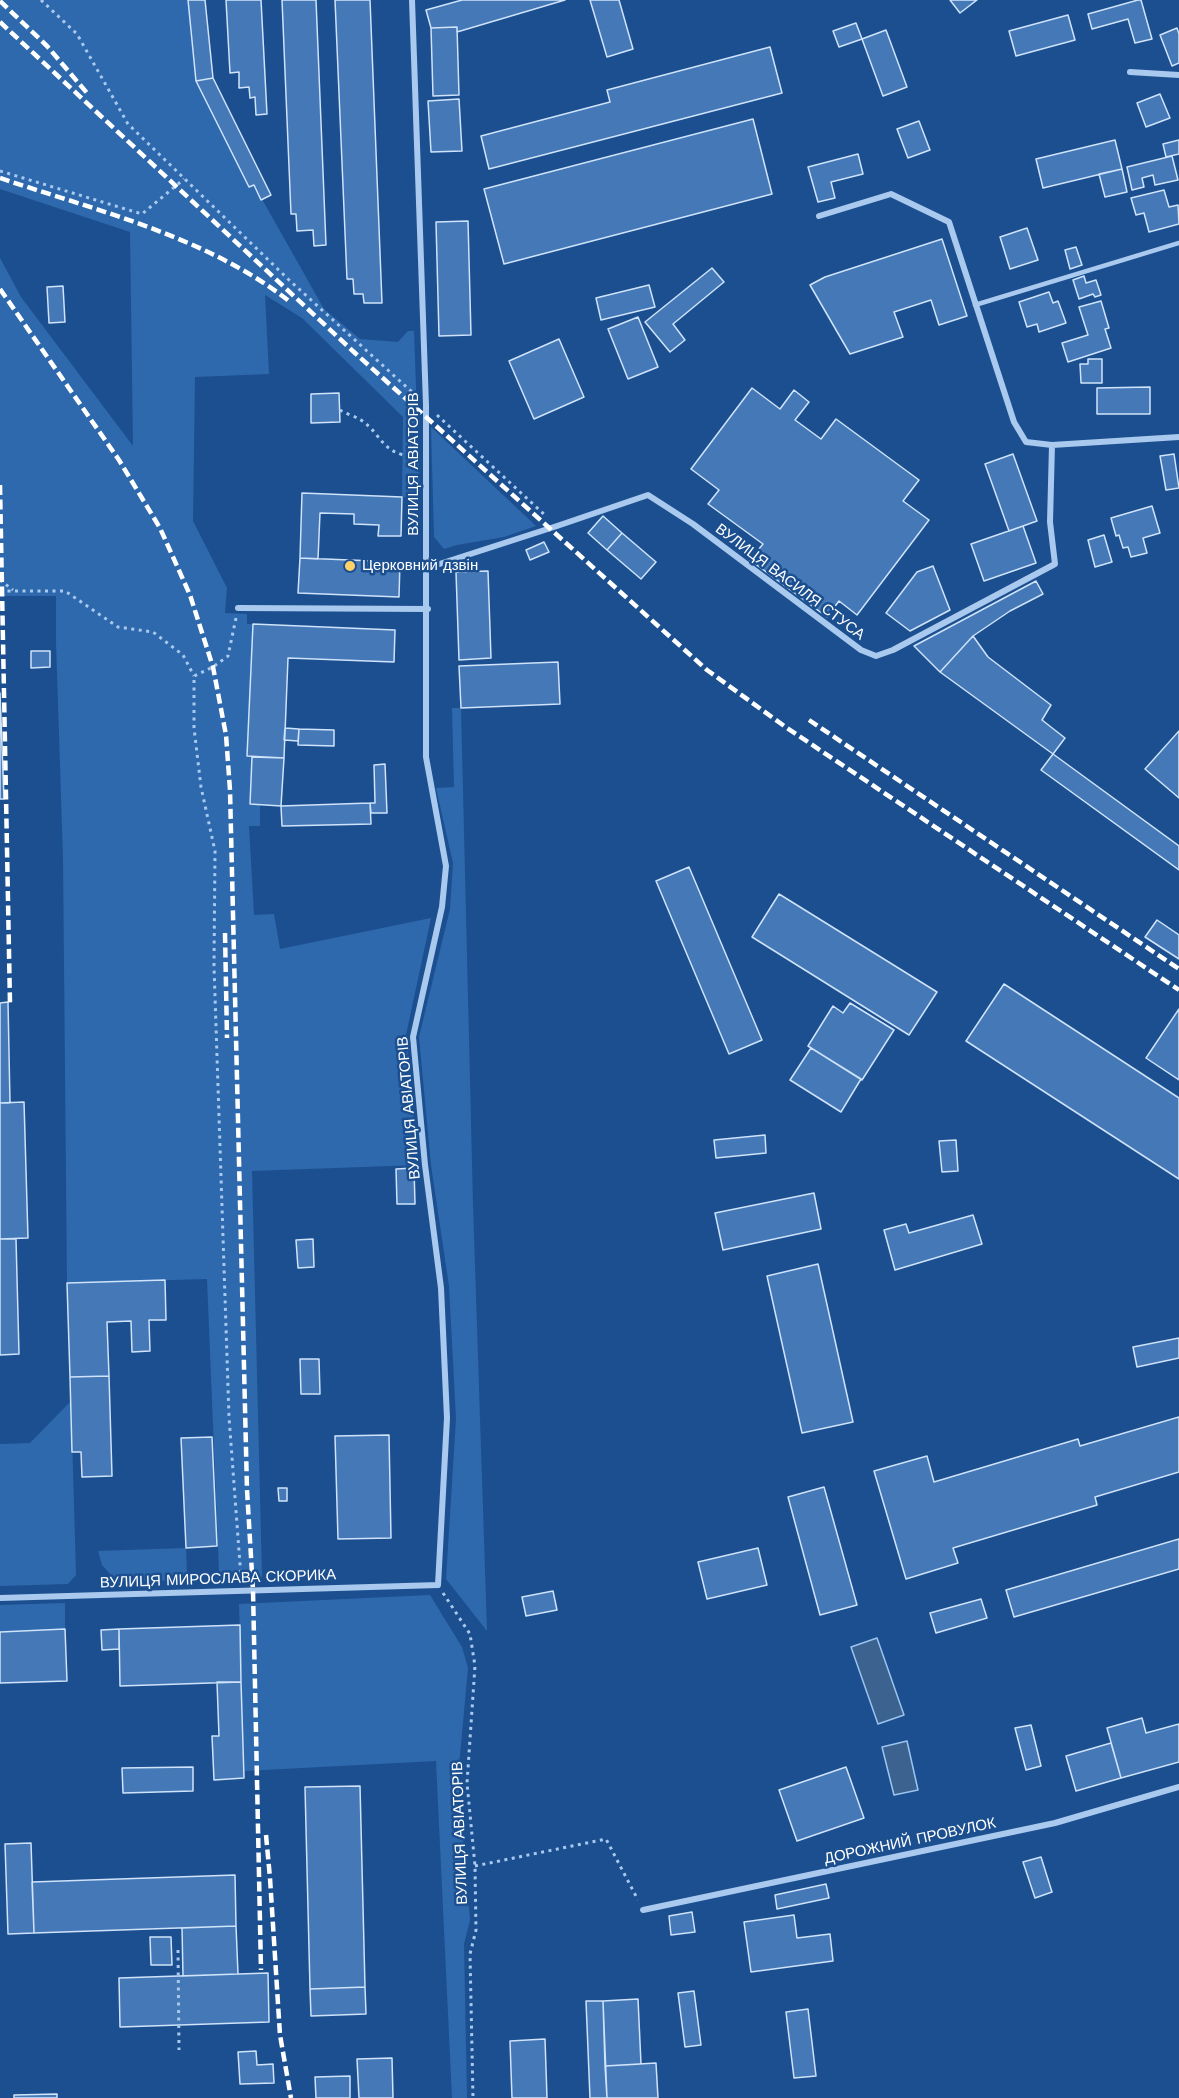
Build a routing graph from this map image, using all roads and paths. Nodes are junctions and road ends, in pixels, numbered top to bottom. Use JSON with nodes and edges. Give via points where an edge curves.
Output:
{"nodes":[{"id":1,"x":41,"y":0,"type":"edge"},
{"id":2,"x":412,"y":0,"type":"edge"},
{"id":3,"x":1130,"y":72,"type":"dead end"},
{"id":4,"x":1179,"y":75,"type":"edge"},
{"id":5,"x":0,"y":171,"type":"edge"},
{"id":6,"x":184,"y":179,"type":"junction"},
{"id":7,"x":819,"y":216,"type":"dead end"},
{"id":8,"x":1179,"y":243,"type":"edge"},
{"id":9,"x":974,"y":305,"type":"junction"},
{"id":10,"x":426,"y":405,"type":"junction"},
{"id":11,"x":339,"y":410,"type":"dead end"},
{"id":12,"x":1179,"y":437,"type":"edge"},
{"id":13,"x":1052,"y":445,"type":"junction"},
{"id":14,"x":427,"y":474,"type":"junction"},
{"id":15,"x":557,"y":526,"type":"junction"},
{"id":16,"x":427,"y":568,"type":"junction"},
{"id":17,"x":0,"y":580,"type":"edge"},
{"id":18,"x":0,"y":591,"type":"edge"},
{"id":19,"x":15,"y":591,"type":"junction"},
{"id":20,"x":238,"y":608,"type":"joint"},
{"id":21,"x":428,"y":609,"type":"junction"},
{"id":22,"x":194,"y":676,"type":"junction"},
{"id":23,"x":438,"y":1585,"type":"junction"},
{"id":24,"x":242,"y":1590,"type":"junction"},
{"id":25,"x":0,"y":1598,"type":"edge"},
{"id":26,"x":1179,"y":1787,"type":"edge"},
{"id":27,"x":475,"y":1866,"type":"junction"},
{"id":28,"x":643,"y":1910,"type":"joint"},
{"id":29,"x":178,"y":1950,"type":"dead end"},
{"id":30,"x":180,"y":2050,"type":"dead end"},
{"id":31,"x":473,"y":2098,"type":"edge"}],
"edges":[{"from":1,"to":6,"type":"path","via":[[76,34],[128,124]]},
{"from":2,"to":10,"type":"street","name":"ВУЛИЦЯ АВІАТОРІВ"},
{"from":3,"to":4,"type":"street"},
{"from":5,"to":6,"type":"path","via":[[142,214]]},
{"from":6,"to":10,"type":"path"},
{"from":7,"to":9,"type":"street","via":[[891,194],[949,222]]},
{"from":8,"to":9,"type":"lane"},
{"from":9,"to":13,"type":"street","via":[[1014,423],[1026,442]]},
{"from":10,"to":14,"type":"street","name":"ВУЛИЦЯ АВІАТОРІВ"},
{"from":10,"to":15,"type":"path"},
{"from":11,"to":14,"type":"path","via":[[362,421],[399,455],[417,458]]},
{"from":12,"to":13,"type":"street"},
{"from":13,"to":15,"type":"street","name":"ВУЛИЦЯ ВАСИЛЯ СТУСА","via":[[1050,522],[1055,564],[876,656],[861,650],[693,524],[648,495]]},
{"from":14,"to":16,"type":"street","name":"ВУЛИЦЯ АВІАТОРІВ"},
{"from":15,"to":16,"type":"street","name":"ВУЛИЦЯ ВАСИЛЯ СТУСА"},
{"from":16,"to":21,"type":"street","name":"ВУЛИЦЯ АВІАТОРІВ"},
{"from":17,"to":19,"type":"path"},
{"from":18,"to":19,"type":"path"},
{"from":19,"to":22,"type":"path","via":[[65,591],[118,627],[153,632],[183,655]]},
{"from":20,"to":21,"type":"street"},
{"from":20,"to":22,"type":"path","via":[[228,656]]},
{"from":21,"to":23,"type":"street","name":"ВУЛИЦЯ АВІАТОРІВ","via":[[426,757],[446,866],[442,907],[413,1037],[441,1288],[446,1394]]},
{"from":22,"to":24,"type":"path","via":[[198,763],[215,851],[214,966],[229,1417]]},
{"from":23,"to":24,"type":"street","name":"ВУЛИЦЯ МИРОСЛАВА СКОРИКА"},
{"from":23,"to":27,"type":"path","name":"ВУЛИЦЯ АВІАТОРІВ","via":[[470,1634],[475,1666],[467,1783]]},
{"from":24,"to":25,"type":"street","name":"ВУЛИЦЯ МИРОСЛАВА СКОРИКА"},
{"from":26,"to":28,"type":"street","name":"ДОРОЖНИЙ ПРОВУЛОК","via":[[1055,1823]]},
{"from":27,"to":28,"type":"path","via":[[606,1839]]},
{"from":27,"to":31,"type":"path","name":"ВУЛИЦЯ АВІАТОРІВ","via":[[476,1930],[470,1954]]},
{"from":29,"to":30,"type":"path"}]}
